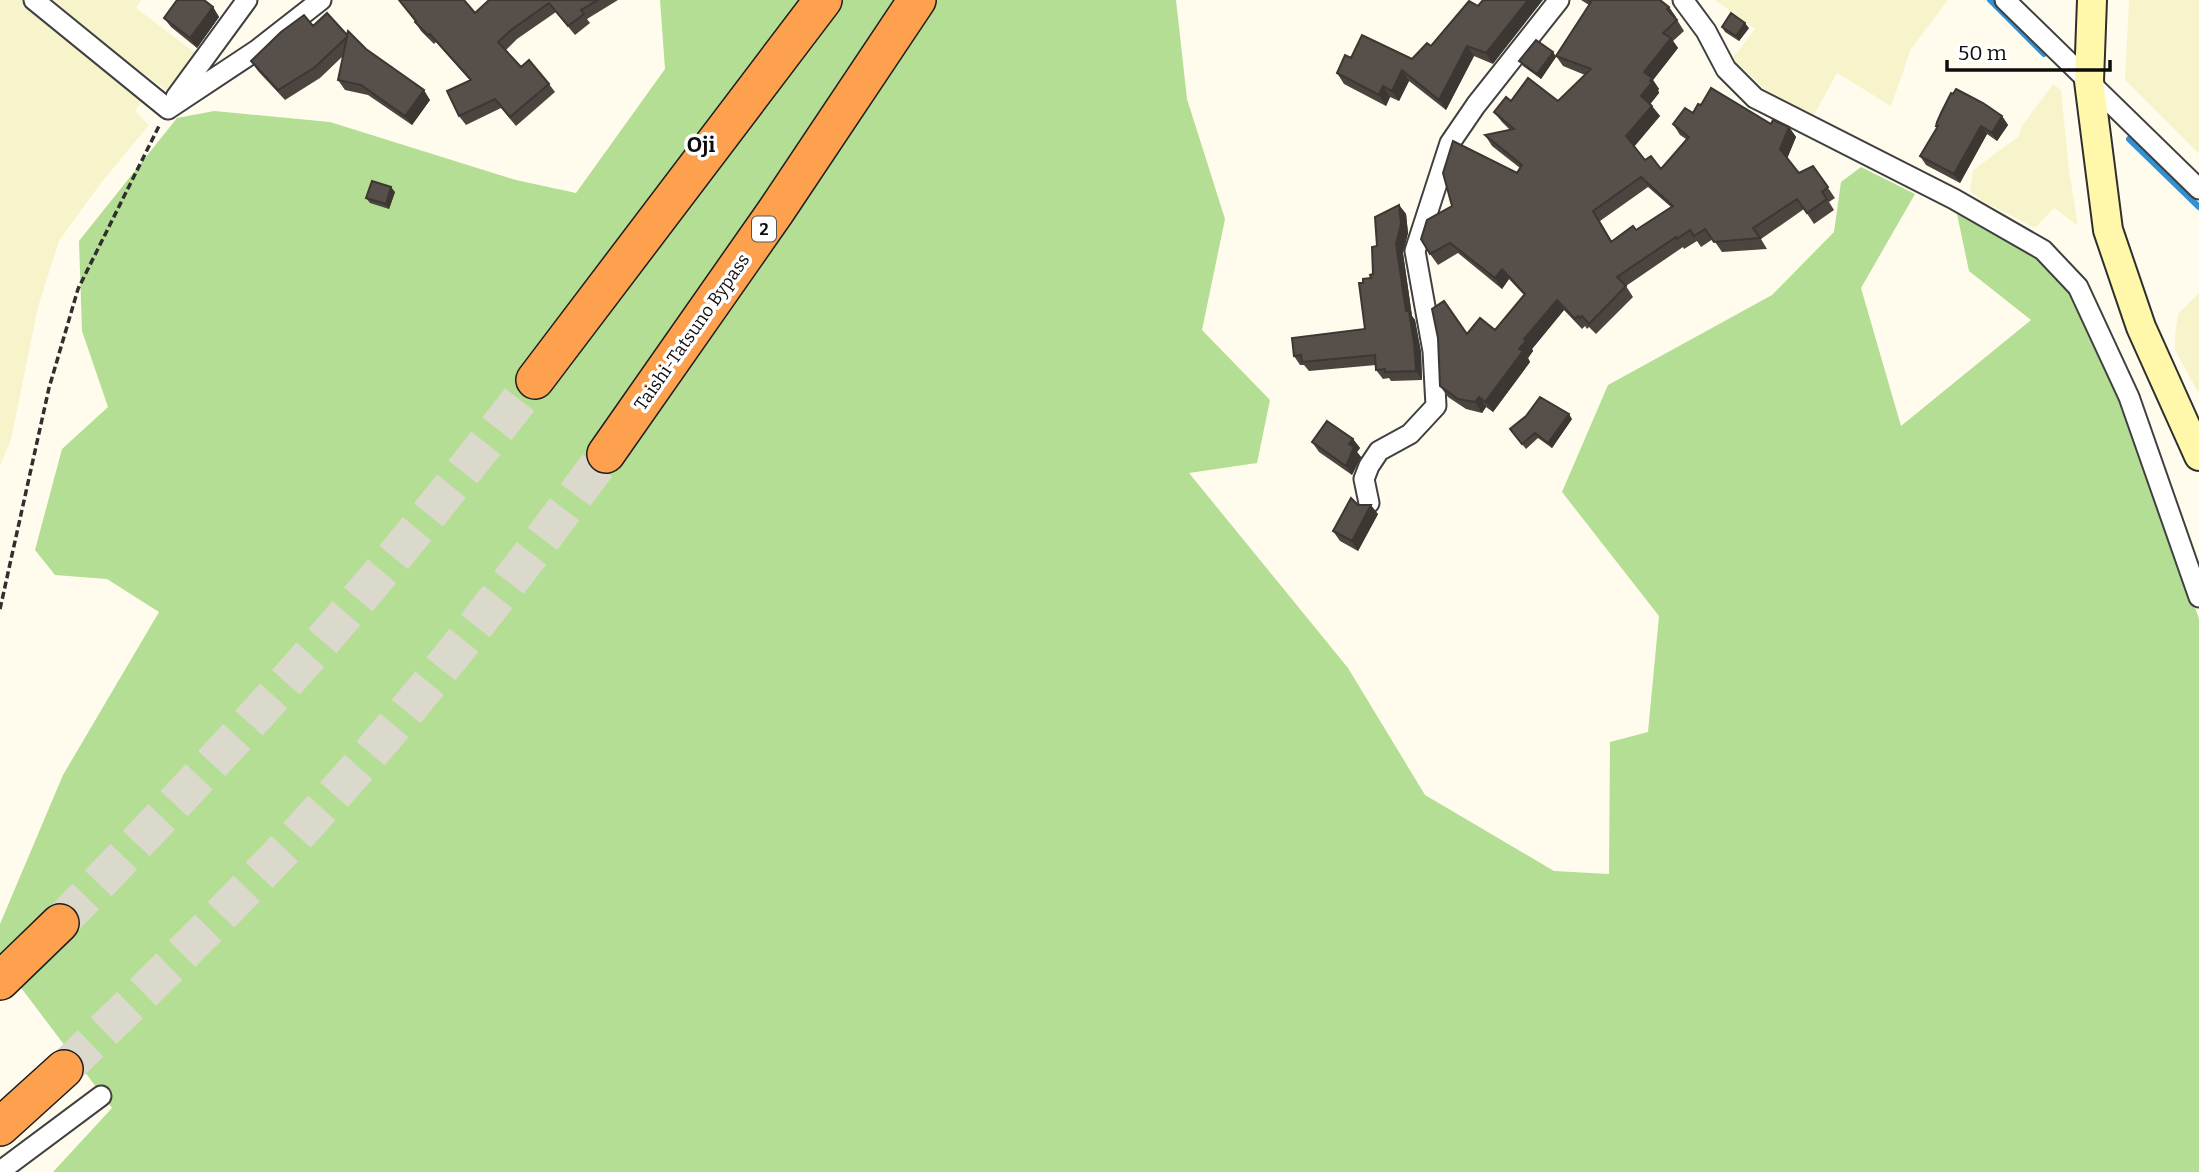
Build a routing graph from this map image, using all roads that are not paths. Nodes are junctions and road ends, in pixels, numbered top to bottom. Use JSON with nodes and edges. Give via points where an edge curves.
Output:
{"nodes":[{"id":1,"x":33,"y":0,"type":"edge"},
{"id":2,"x":247,"y":0,"type":"edge"},
{"id":3,"x":320,"y":0,"type":"edge"},
{"id":4,"x":823,"y":0,"type":"edge"},
{"id":5,"x":917,"y":0,"type":"edge"},
{"id":6,"x":1559,"y":0,"type":"edge"},
{"id":7,"x":1683,"y":0,"type":"edge"},
{"id":8,"x":2005,"y":0,"type":"edge"},
{"id":9,"x":2092,"y":0,"type":"edge"},
{"id":10,"x":2089,"y":81,"type":"junction"},
{"id":11,"x":168,"y":109,"type":"junction"},
{"id":12,"x":2199,"y":189,"type":"edge"},
{"id":13,"x":535,"y":380,"type":"tunnel mouth"},
{"id":14,"x":606,"y":454,"type":"tunnel mouth"},
{"id":15,"x":2199,"y":456,"type":"edge"},
{"id":16,"x":1369,"y":503,"type":"edge"},
{"id":17,"x":2199,"y":597,"type":"edge"},
{"id":18,"x":60,"y":923,"type":"tunnel mouth"},
{"id":19,"x":0,"y":981,"type":"edge"},
{"id":20,"x":64,"y":1069,"type":"tunnel mouth"},
{"id":21,"x":101,"y":1096,"type":"dead end"},
{"id":22,"x":0,"y":1127,"type":"edge"},
{"id":23,"x":3,"y":1172,"type":"edge"}],
"edges":[{"from":1,"to":11,"type":"street"},
{"from":2,"to":11,"type":"street"},
{"from":3,"to":11,"type":"street","via":[[257,50]]},
{"from":4,"to":13,"type":"highway"},
{"from":5,"to":14,"type":"highway","name":"Taishi-Tatsuno Bypass","number":"2"},
{"from":6,"to":16,"type":"street","via":[[1450,143],[1415,251],[1433,351],[1436,406],[1410,434],[1379,451],[1363,479]]},
{"from":7,"to":17,"type":"street","via":[[1726,69],[1755,98],[1954,199],[2043,250],[2078,287],[2129,397]]},
{"from":8,"to":10,"type":"street"},
{"from":9,"to":10,"type":"main road"},
{"from":10,"to":12,"type":"street"},
{"from":10,"to":15,"type":"main road","via":[[2108,230],[2141,327]]},
{"from":18,"to":19,"type":"highway"},
{"from":20,"to":22,"type":"highway"},
{"from":21,"to":23,"type":"street"}]}
